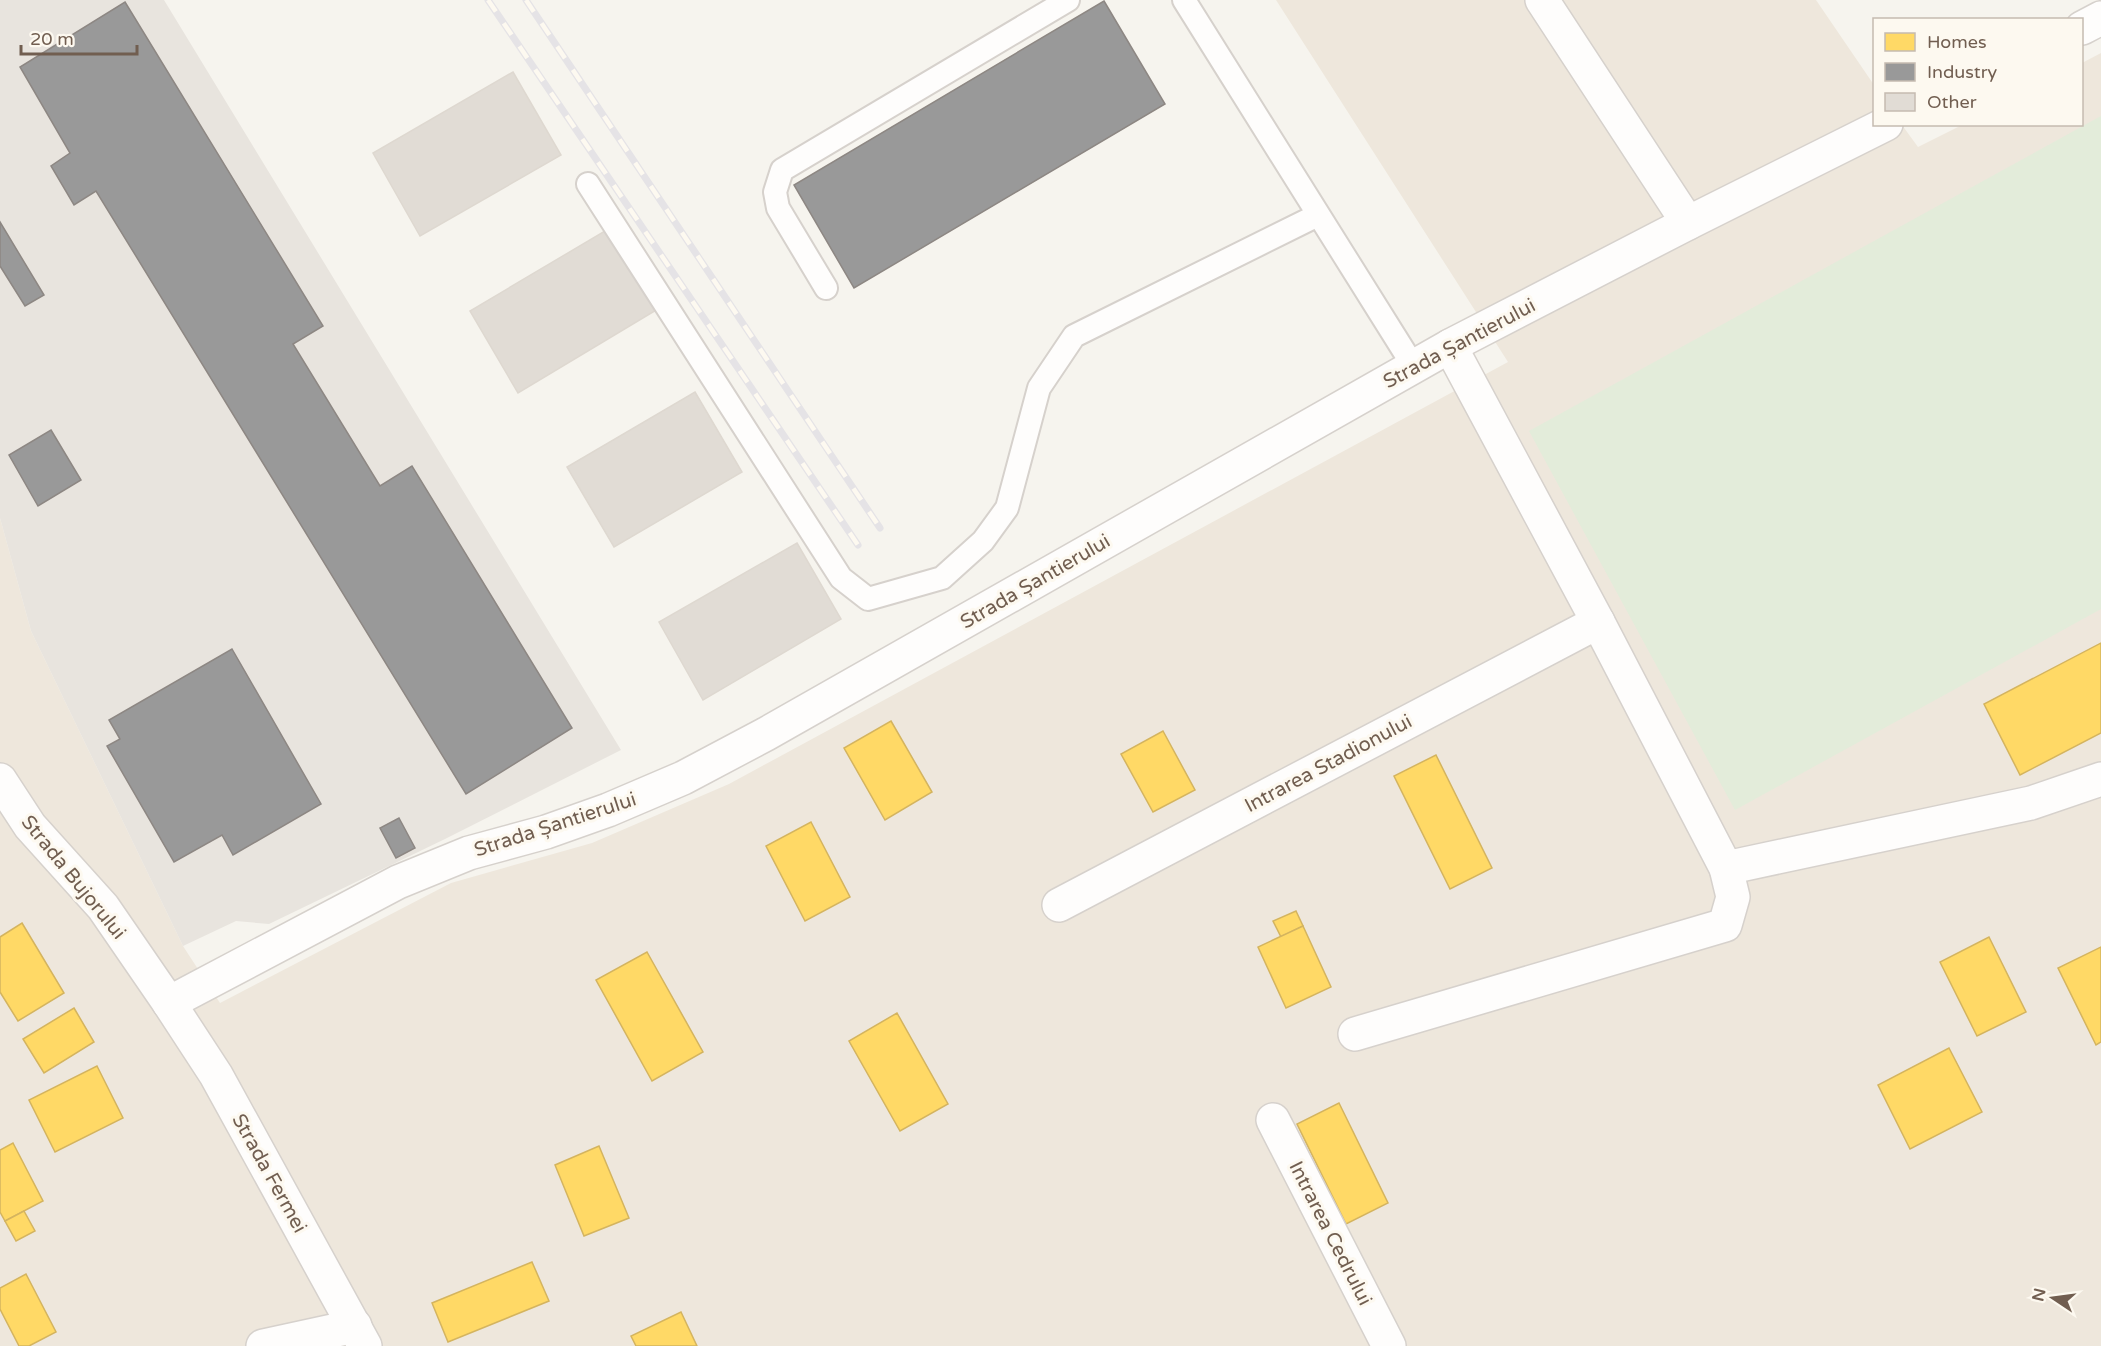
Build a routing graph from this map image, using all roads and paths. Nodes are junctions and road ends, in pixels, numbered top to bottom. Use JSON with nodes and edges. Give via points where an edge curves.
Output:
{"nodes":[{"id":1,"x":1068,"y":0,"type":"edge"},
{"id":2,"x":1184,"y":0,"type":"edge"},
{"id":3,"x":1542,"y":0,"type":"edge"},
{"id":4,"x":2101,"y":18,"type":"edge"},
{"id":5,"x":2083,"y":27,"type":"edge"},
{"id":6,"x":1882,"y":126,"type":"edge"},
{"id":7,"x":588,"y":184,"type":"dead end"},
{"id":8,"x":1318,"y":215,"type":"junction"},
{"id":9,"x":1688,"y":223,"type":"junction"},
{"id":10,"x":826,"y":288,"type":"dead end"},
{"id":11,"x":1450,"y":346,"type":"junction"},
{"id":12,"x":1414,"y":367,"type":"junction"},
{"id":13,"x":1598,"y":622,"type":"junction"},
{"id":14,"x":2101,"y":778,"type":"edge"},
{"id":15,"x":0,"y":780,"type":"edge"},
{"id":16,"x":1726,"y":868,"type":"junction"},
{"id":17,"x":1059,"y":905,"type":"dead end"},
{"id":18,"x":170,"y":1003,"type":"junction"},
{"id":19,"x":1355,"y":1034,"type":"dead end"},
{"id":20,"x":1273,"y":1120,"type":"dead end"},
{"id":21,"x":360,"y":1336,"type":"edge"},
{"id":22,"x":263,"y":1346,"type":"edge"},
{"id":23,"x":1389,"y":1346,"type":"edge"}],
"edges":[{"from":1,"to":10,"type":"lane","via":[[782,170],[776,192],[778,208]]},
{"from":2,"to":8,"type":"lane"},
{"from":3,"to":9,"type":"street"},
{"from":4,"to":5,"type":"street"},
{"from":6,"to":9,"type":"street","name":"Strada Șantierului"},
{"from":7,"to":8,"type":"lane","via":[[840,578],[868,599],[942,578],[983,541],[1007,508],[1038,388],[1074,336]]},
{"from":8,"to":12,"type":"lane"},
{"from":9,"to":11,"type":"street","name":"Strada Șantierului"},
{"from":11,"to":12,"type":"street","name":"Strada Șantierului"},
{"from":11,"to":13,"type":"street"},
{"from":12,"to":18,"type":"street","name":"Strada Șantierului","via":[[766,734],[683,777],[608,810],[546,832],[469,852],[398,882]]},
{"from":13,"to":16,"type":"street"},
{"from":13,"to":17,"type":"street","name":"Intrarea Stadionului"},
{"from":14,"to":16,"type":"street","via":[[2031,802]]},
{"from":15,"to":18,"type":"street","name":"Strada Bujorului","via":[[30,826],[103,907]]},
{"from":16,"to":19,"type":"street","via":[[1733,897],[1725,925]]},
{"from":18,"to":21,"type":"street","name":"Strada Fermei","via":[[216,1075]]},
{"from":20,"to":23,"type":"street","name":"Intrarea Cedrului"},
{"from":21,"to":22,"type":"street"}]}
